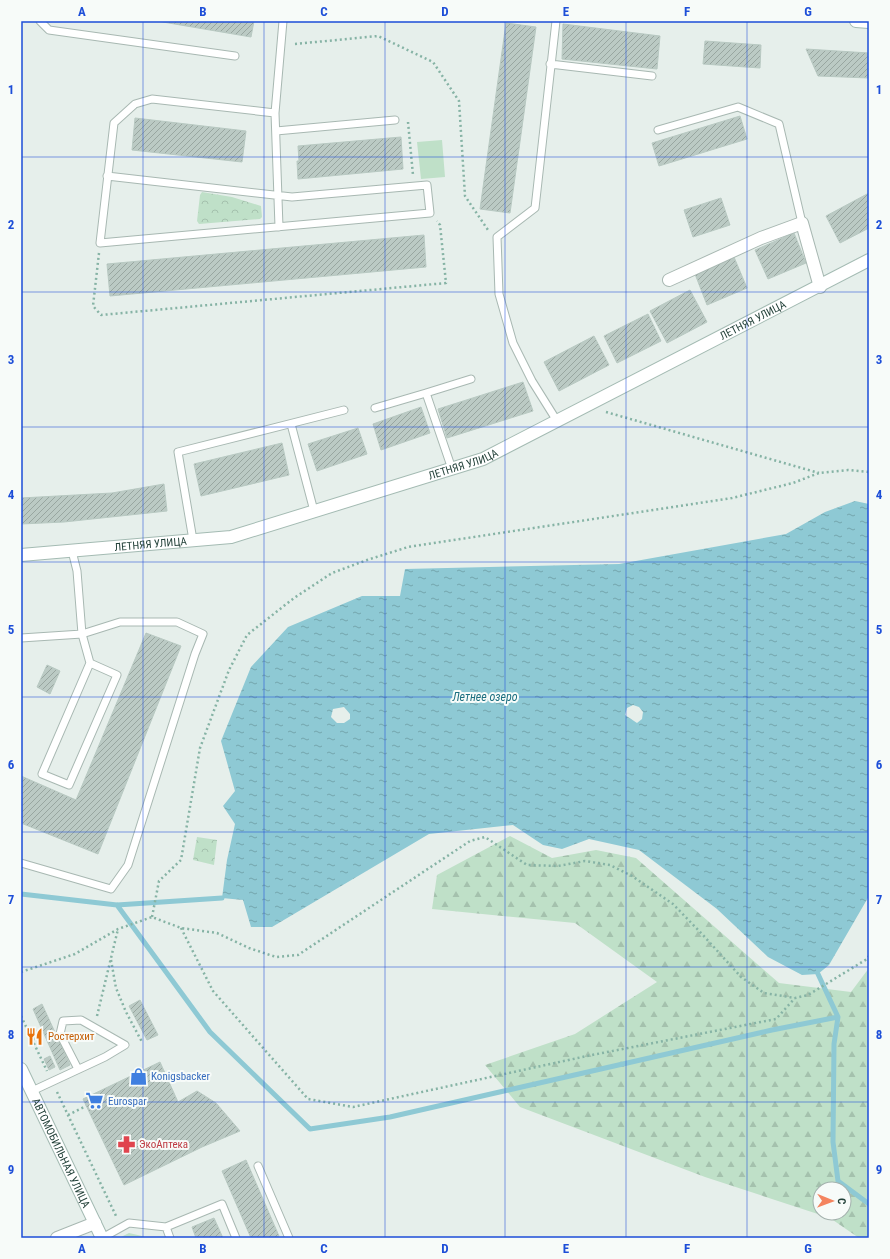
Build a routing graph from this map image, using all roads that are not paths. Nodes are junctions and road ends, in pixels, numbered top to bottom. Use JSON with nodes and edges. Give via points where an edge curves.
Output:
{"nodes":[{"id":1,"x":40,"y":21,"type":"edge"},
{"id":2,"x":283,"y":21,"type":"edge"},
{"id":3,"x":556,"y":21,"type":"edge"},
{"id":4,"x":856,"y":21,"type":"edge"},
{"id":5,"x":869,"y":22,"type":"edge"},
{"id":6,"x":235,"y":56,"type":"dead end"},
{"id":7,"x":550,"y":64,"type":"junction"},
{"id":8,"x":652,"y":76,"type":"dead end"},
{"id":9,"x":275,"y":113,"type":"junction"},
{"id":10,"x":395,"y":120,"type":"road end"},
{"id":11,"x":658,"y":130,"type":"dead end"},
{"id":12,"x":276,"y":131,"type":"junction"},
{"id":13,"x":108,"y":176,"type":"junction"},
{"id":14,"x":278,"y":195,"type":"junction"},
{"id":15,"x":802,"y":223,"type":"junction"},
{"id":16,"x":280,"y":227,"type":"junction"},
{"id":17,"x":869,"y":260,"type":"edge"},
{"id":18,"x":669,"y":280,"type":"dead end"},
{"id":19,"x":820,"y":287,"type":"junction"},
{"id":20,"x":471,"y":379,"type":"dead end"},
{"id":21,"x":426,"y":393,"type":"junction"},
{"id":22,"x":375,"y":408,"type":"dead end"},
{"id":23,"x":344,"y":410,"type":"dead end"},
{"id":24,"x":557,"y":421,"type":"junction"},
{"id":25,"x":291,"y":424,"type":"junction"},
{"id":26,"x":452,"y":469,"type":"junction"},
{"id":27,"x":314,"y":512,"type":"junction"},
{"id":28,"x":193,"y":540,"type":"junction"},
{"id":29,"x":72,"y":550,"type":"junction"},
{"id":30,"x":21,"y":555,"type":"edge"},
{"id":31,"x":82,"y":634,"type":"junction"},
{"id":32,"x":21,"y":638,"type":"edge"},
{"id":33,"x":90,"y":663,"type":"junction"},
{"id":34,"x":21,"y":863,"type":"edge"},
{"id":35,"x":21,"y":1069,"type":"edge"},
{"id":36,"x":78,"y":1069,"type":"junction"},
{"id":37,"x":32,"y":1091,"type":"junction"},
{"id":38,"x":258,"y":1166,"type":"dead end"},
{"id":39,"x":95,"y":1223,"type":"junction"},
{"id":40,"x":166,"y":1227,"type":"junction"},
{"id":41,"x":57,"y":1238,"type":"edge"},
{"id":42,"x":102,"y":1238,"type":"edge"},
{"id":43,"x":170,"y":1238,"type":"edge"},
{"id":44,"x":236,"y":1238,"type":"edge"},
{"id":45,"x":289,"y":1238,"type":"edge"}],
"edges":[{"from":1,"to":6,"type":"lane","via":[[49,30]]},
{"from":2,"to":9,"type":"lane"},
{"from":3,"to":7,"type":"lane"},
{"from":4,"to":5,"type":"street"},
{"from":7,"to":8,"type":"lane"},
{"from":7,"to":24,"type":"lane","via":[[535,208],[497,237],[497,244],[499,294],[513,343],[532,381]]},
{"from":9,"to":12,"type":"lane"},
{"from":9,"to":13,"type":"lane","via":[[152,99],[135,104],[114,123]]},
{"from":10,"to":12,"type":"lane"},
{"from":11,"to":15,"type":"lane","via":[[738,107],[779,124]]},
{"from":12,"to":14,"type":"lane"},
{"from":13,"to":14,"type":"lane"},
{"from":13,"to":16,"type":"lane","via":[[100,243]]},
{"from":14,"to":16,"type":"lane"},
{"from":14,"to":16,"type":"lane","via":[[292,197],[427,185],[430,213]]},
{"from":15,"to":18,"type":"street"},
{"from":15,"to":19,"type":"street"},
{"from":17,"to":19,"type":"street","name":"ЛЕТНЯЯ УЛИЦА"},
{"from":19,"to":24,"type":"street","name":"ЛЕТНЯЯ УЛИЦА"},
{"from":20,"to":21,"type":"lane"},
{"from":21,"to":22,"type":"lane"},
{"from":21,"to":26,"type":"lane"},
{"from":23,"to":25,"type":"lane"},
{"from":24,"to":26,"type":"street","name":"ЛЕТНЯЯ УЛИЦА","via":[[483,460]]},
{"from":25,"to":27,"type":"lane"},
{"from":25,"to":28,"type":"lane","via":[[178,452]]},
{"from":26,"to":27,"type":"street","name":"ЛЕТНЯЯ УЛИЦА"},
{"from":27,"to":28,"type":"street","name":"ЛЕТНЯЯ УЛИЦА","via":[[231,537]]},
{"from":28,"to":29,"type":"street","name":"ЛЕТНЯЯ УЛИЦА"},
{"from":29,"to":30,"type":"street","name":"ЛЕТНЯЯ УЛИЦА"},
{"from":29,"to":31,"type":"lane","via":[[77,571]]},
{"from":31,"to":32,"type":"lane"},
{"from":31,"to":33,"type":"lane"},
{"from":31,"to":34,"type":"lane","via":[[120,622],[177,622],[203,634],[128,865],[111,889]]},
{"from":33,"to":33,"type":"lane","via":[[117,675],[69,785],[42,774]]},
{"from":35,"to":37,"type":"street","name":"АВТОМОБИЛЬНАЯ УЛИЦА"},
{"from":36,"to":36,"type":"lane","via":[[105,1057],[125,1045],[81,1020],[63,1021],[60,1034]]},
{"from":36,"to":37,"type":"lane"},
{"from":37,"to":39,"type":"street","name":"АВТОМОБИЛЬНАЯ УЛИЦА"},
{"from":38,"to":45,"type":"lane"},
{"from":39,"to":41,"type":"street"},
{"from":39,"to":42,"type":"street","name":"АВТОМОБИЛЬНАЯ УЛИЦА"},
{"from":40,"to":42,"type":"lane","via":[[129,1223]]},
{"from":40,"to":43,"type":"lane"},
{"from":40,"to":44,"type":"lane","via":[[222,1204]]}]}
